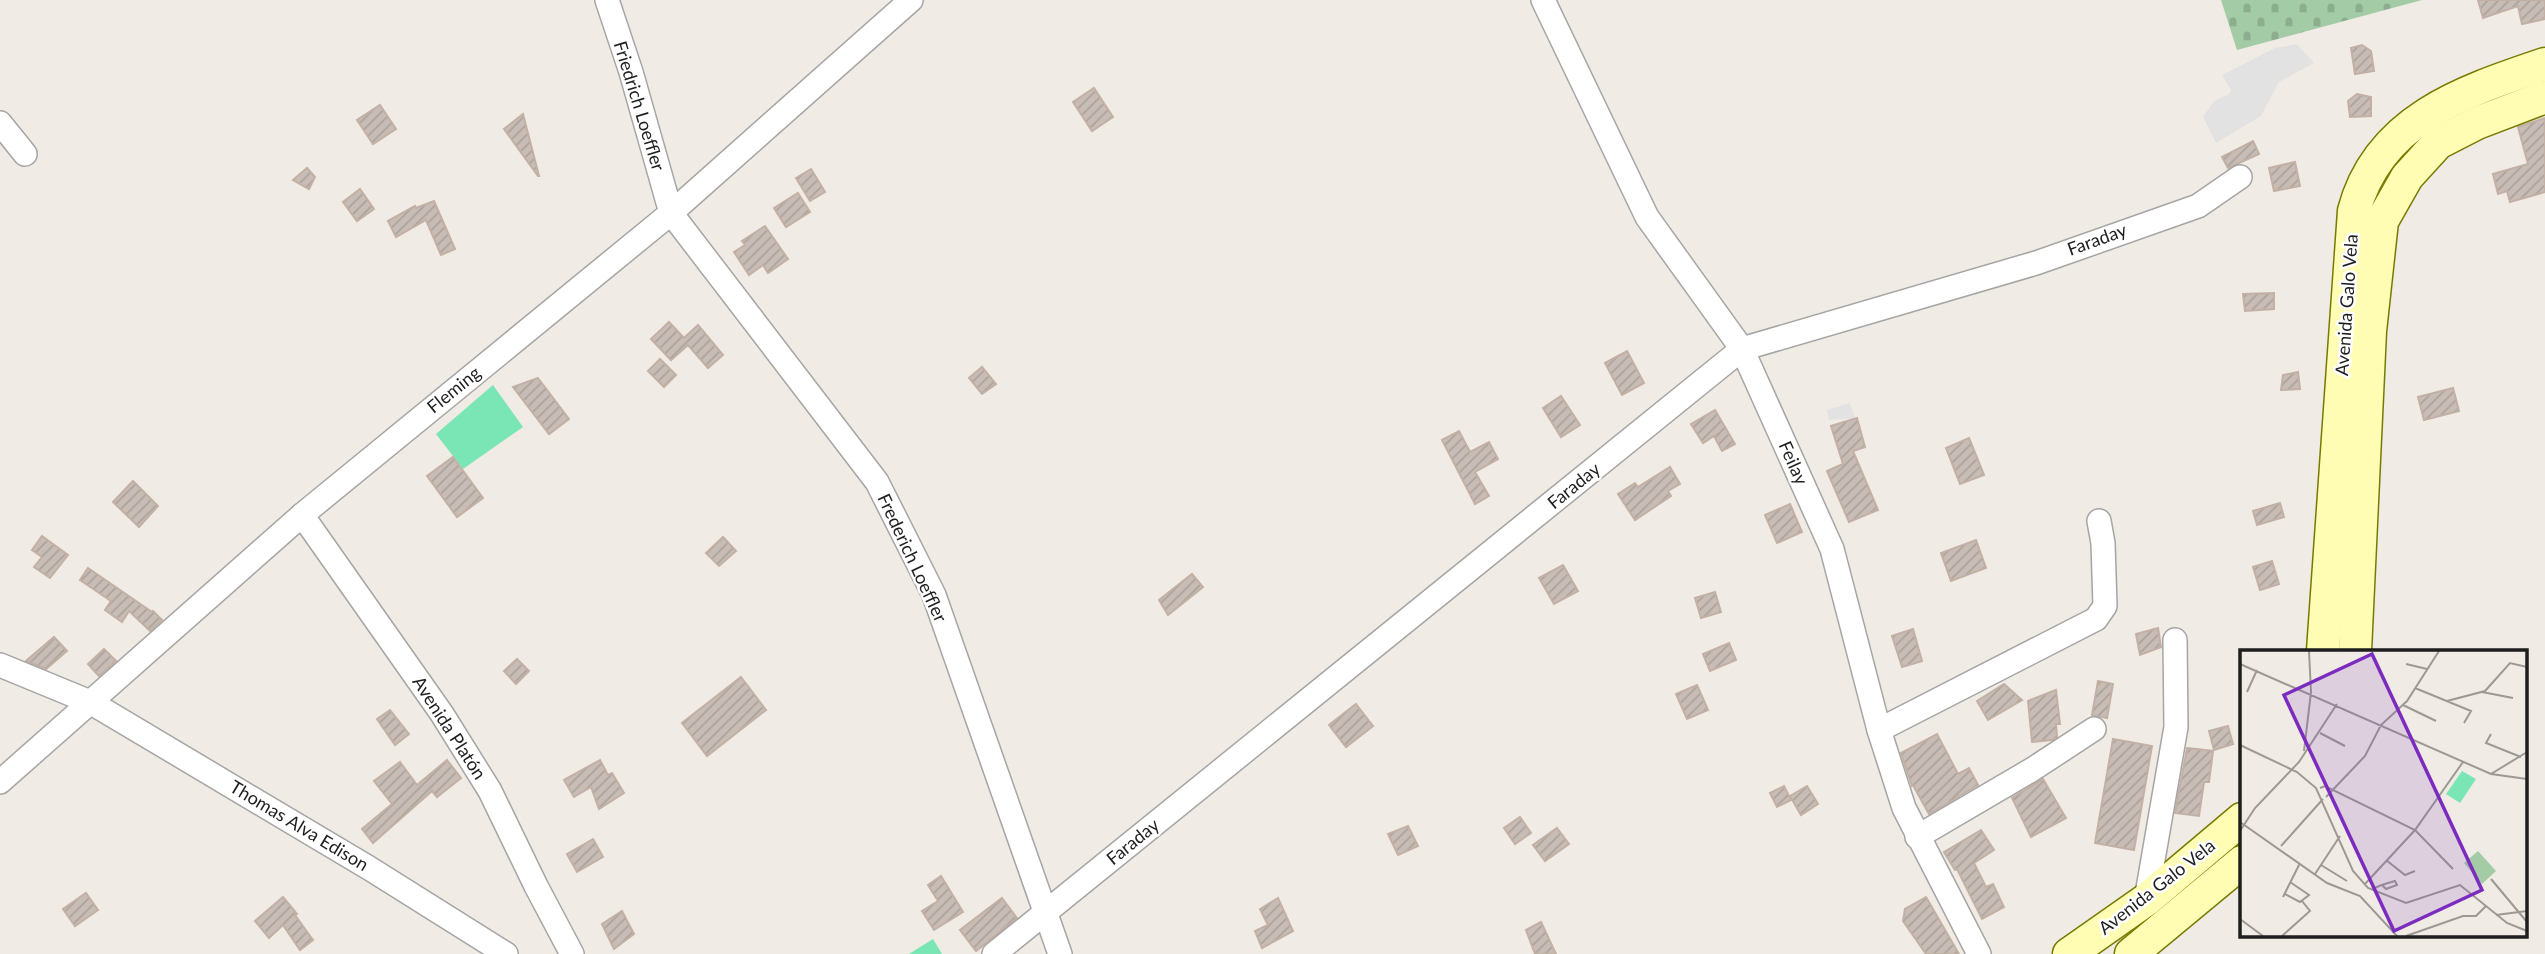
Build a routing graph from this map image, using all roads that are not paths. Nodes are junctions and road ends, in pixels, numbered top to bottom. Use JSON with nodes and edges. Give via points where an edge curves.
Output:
{"nodes":[{"id":1,"x":607,"y":0,"type":"edge"},
{"id":2,"x":911,"y":0,"type":"edge"},
{"id":3,"x":1543,"y":0,"type":"edge"},
{"id":4,"x":2545,"y":64,"type":"edge"},
{"id":5,"x":2545,"y":97,"type":"edge"},
{"id":6,"x":0,"y":123,"type":"edge"},
{"id":7,"x":25,"y":154,"type":"dead end"},
{"id":8,"x":2240,"y":177,"type":"dead end"},
{"id":9,"x":671,"y":213,"type":"junction"},
{"id":10,"x":1742,"y":349,"type":"junction"},
{"id":11,"x":302,"y":515,"type":"junction"},
{"id":12,"x":2099,"y":521,"type":"dead end"},
{"id":13,"x":2175,"y":640,"type":"dead end"},
{"id":14,"x":2323,"y":650,"type":"edge"},
{"id":15,"x":2355,"y":650,"type":"edge"},
{"id":16,"x":0,"y":665,"type":"edge"},
{"id":17,"x":90,"y":702,"type":"junction"},
{"id":18,"x":2094,"y":729,"type":"dead end"},
{"id":19,"x":1879,"y":730,"type":"junction"},
{"id":20,"x":0,"y":782,"type":"edge"},
{"id":21,"x":2240,"y":821,"type":"edge"},
{"id":22,"x":1917,"y":837,"type":"junction"},
{"id":23,"x":2240,"y":864,"type":"edge"},
{"id":24,"x":2146,"y":900,"type":"junction"},
{"id":25,"x":1045,"y":913,"type":"junction"},
{"id":26,"x":506,"y":954,"type":"edge"},
{"id":27,"x":572,"y":954,"type":"edge"},
{"id":28,"x":994,"y":954,"type":"edge"},
{"id":29,"x":1060,"y":954,"type":"edge"},
{"id":30,"x":1979,"y":954,"type":"edge"},
{"id":31,"x":2069,"y":954,"type":"edge"},
{"id":32,"x":2130,"y":954,"type":"edge"}],
"edges":[{"from":1,"to":9,"type":"street","name":"Friedrich Loeffler"},
{"from":2,"to":9,"type":"street","name":"Fleming"},
{"from":3,"to":10,"type":"street","name":"Feilay","via":[[1647,218]]},
{"from":4,"to":14,"type":"main road","name":"Avenida Galo Vela","via":[[2436,107],[2381,153],[2358,194]]},
{"from":5,"to":15,"type":"main road","name":"Avenida Galo Vela","via":[[2438,143],[2407,177],[2382,221],[2370,331]]},
{"from":6,"to":7,"type":"street"},
{"from":8,"to":10,"type":"street","name":"Faraday","via":[[2198,206],[2036,262]]},
{"from":9,"to":11,"type":"street","name":"Fleming"},
{"from":9,"to":25,"type":"street","name":"Frederich Loeffler","via":[[877,482],[934,595]]},
{"from":10,"to":19,"type":"street","name":"Feilay","via":[[1832,549]]},
{"from":10,"to":25,"type":"street","name":"Faraday"},
{"from":11,"to":17,"type":"street","name":"Fleming"},
{"from":11,"to":27,"type":"street","name":"Avenida Platón","via":[[455,734],[490,791]]},
{"from":12,"to":19,"type":"street","via":[[2105,606],[2096,620]]},
{"from":13,"to":24,"type":"street","via":[[2176,727]]},
{"from":16,"to":17,"type":"street","name":"Thomas Alva Edison"},
{"from":17,"to":20,"type":"street","name":"Fleming"},
{"from":17,"to":26,"type":"street","name":"Thomas Alva Edison"},
{"from":18,"to":22,"type":"street"},
{"from":19,"to":22,"type":"street","name":"Feilay"},
{"from":21,"to":24,"type":"main road","name":"Avenida Galo Vela"},
{"from":22,"to":30,"type":"street","name":"Feilay"},
{"from":23,"to":32,"type":"main road","name":"Avenida Galo Vela"},
{"from":24,"to":31,"type":"main road","name":"Avenida Galo Vela"},
{"from":25,"to":28,"type":"street","name":"Faraday"},
{"from":25,"to":29,"type":"street","name":"Frederich Loeffler"}]}
